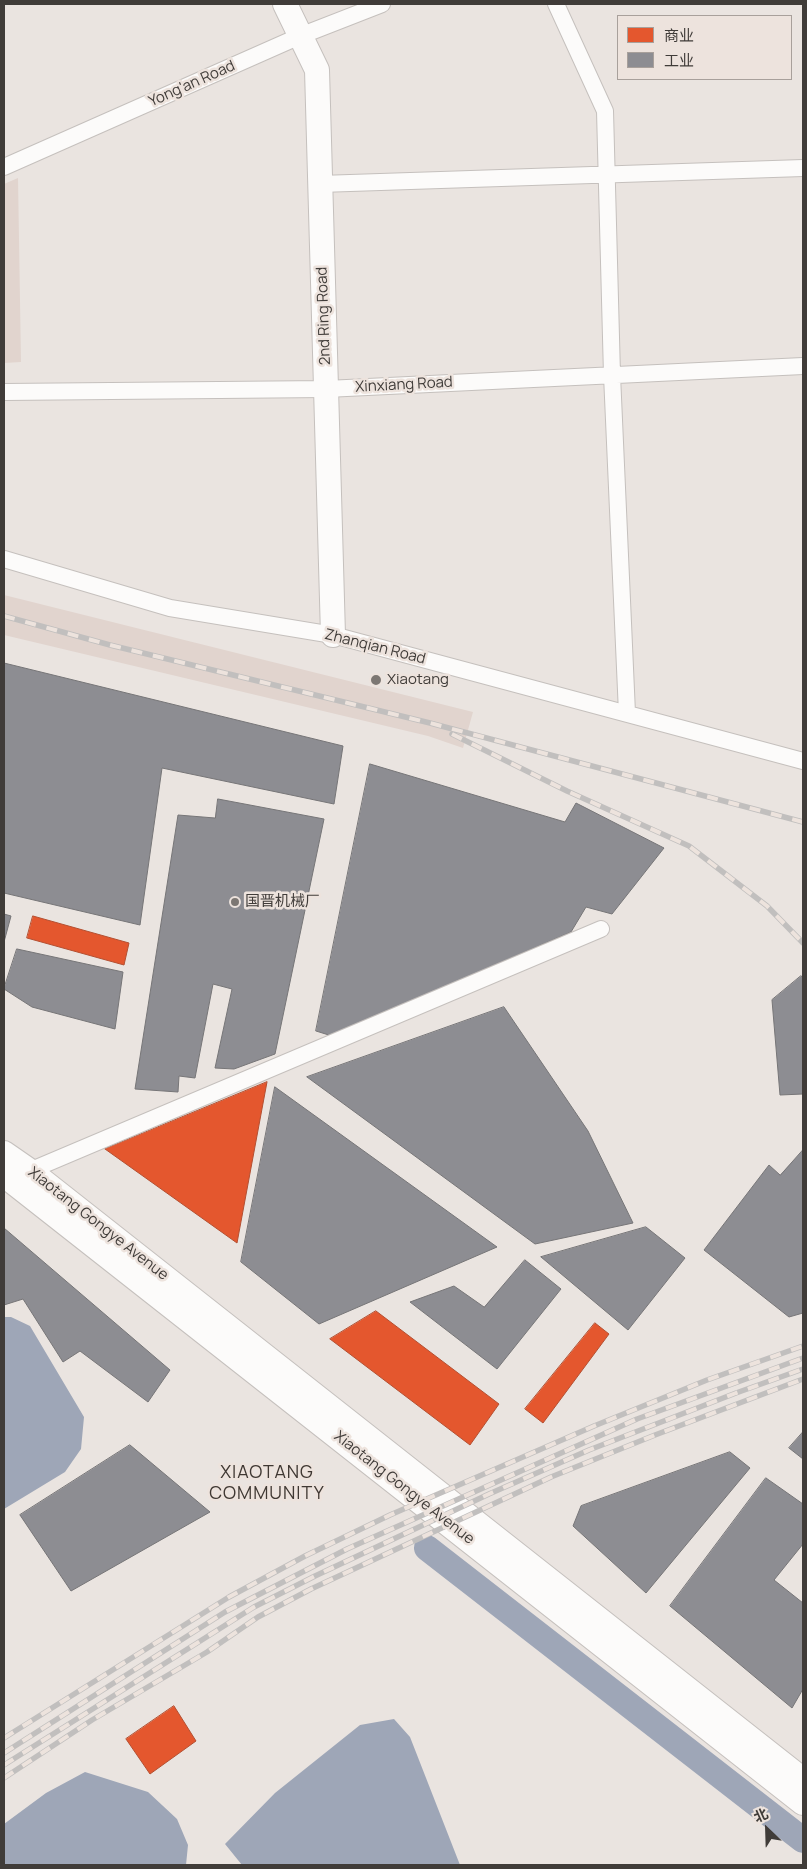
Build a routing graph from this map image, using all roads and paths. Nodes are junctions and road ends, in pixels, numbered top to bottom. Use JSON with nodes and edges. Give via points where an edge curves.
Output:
{"nodes":[{"id":1,"x":285,"y":4,"type":"edge"},
{"id":2,"x":382,"y":4,"type":"edge"},
{"id":3,"x":556,"y":4,"type":"edge"},
{"id":4,"x":300,"y":36,"type":"junction"},
{"id":5,"x":4,"y":167,"type":"edge"},
{"id":6,"x":803,"y":168,"type":"edge"},
{"id":7,"x":607,"y":174,"type":"junction"},
{"id":8,"x":320,"y":184,"type":"junction"},
{"id":9,"x":803,"y":366,"type":"edge"},
{"id":10,"x":612,"y":375,"type":"junction"},
{"id":11,"x":326,"y":389,"type":"junction"},
{"id":12,"x":4,"y":392,"type":"edge"},
{"id":13,"x":4,"y":559,"type":"edge"},
{"id":14,"x":334,"y":635,"type":"junction"},
{"id":15,"x":626,"y":713,"type":"junction"},
{"id":16,"x":803,"y":761,"type":"edge"},
{"id":17,"x":601,"y":929,"type":"dead end"},
{"id":18,"x":4,"y":1153,"type":"edge"},
{"id":19,"x":12,"y":1176,"type":"edge"},
{"id":20,"x":803,"y":1780,"type":"edge"},
{"id":21,"x":803,"y":1803,"type":"edge"}],
"edges":[{"from":1,"to":4,"type":"main road","name":"2nd Ring Road"},
{"from":2,"to":4,"type":"street","name":"Yong'an Road"},
{"from":3,"to":7,"type":"street","via":[[605,111]]},
{"from":4,"to":5,"type":"street","name":"Yong'an Road"},
{"from":4,"to":8,"type":"main road","name":"2nd Ring Road","via":[[317,70]]},
{"from":6,"to":7,"type":"street"},
{"from":7,"to":8,"type":"street"},
{"from":7,"to":10,"type":"street"},
{"from":8,"to":11,"type":"main road","name":"2nd Ring Road"},
{"from":9,"to":10,"type":"street","name":"Xinxiang Road"},
{"from":10,"to":11,"type":"street","name":"Xinxiang Road"},
{"from":10,"to":15,"type":"street"},
{"from":11,"to":12,"type":"street","name":"Xinxiang Road"},
{"from":11,"to":14,"type":"main road","name":"2nd Ring Road"},
{"from":13,"to":14,"type":"street","name":"Zhanqian Road","via":[[170,608]]},
{"from":14,"to":15,"type":"street","name":"Zhanqian Road"},
{"from":15,"to":16,"type":"street","name":"Zhanqian Road"},
{"from":17,"to":19,"type":"street"},
{"from":18,"to":19,"type":"main road","name":"Xiaotang Gongye Avenue"},
{"from":19,"to":20,"type":"main road","name":"Xiaotang Gongye Avenue"},
{"from":19,"to":21,"type":"main road","name":"Xiaotang Gongye Avenue"}]}
